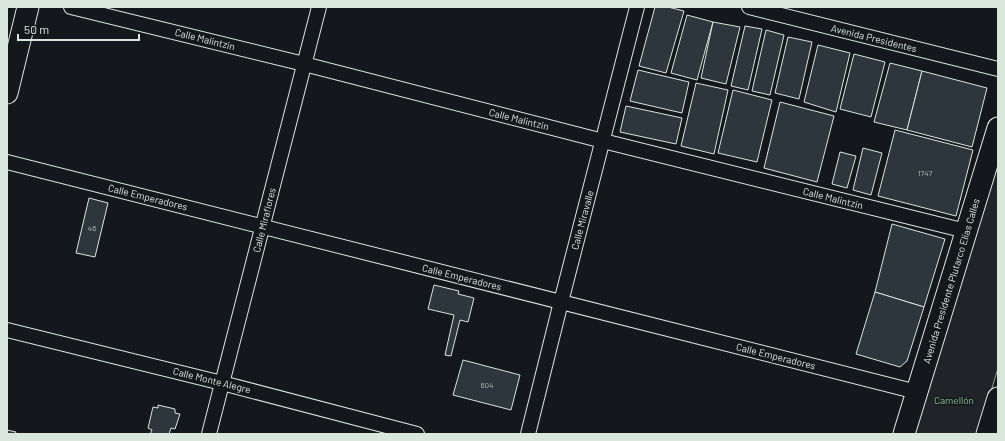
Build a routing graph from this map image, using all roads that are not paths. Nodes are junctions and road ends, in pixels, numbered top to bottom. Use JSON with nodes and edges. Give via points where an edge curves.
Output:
{"nodes":[{"id":1,"x":28,"y":7,"type":"edge"},
{"id":2,"x":71,"y":7,"type":"edge"},
{"id":3,"x":319,"y":7,"type":"edge"},
{"id":4,"x":637,"y":7,"type":"edge"},
{"id":5,"x":749,"y":7,"type":"edge"},
{"id":6,"x":304,"y":64,"type":"junction"},
{"id":7,"x":998,"y":69,"type":"edge"},
{"id":8,"x":7,"y":93,"type":"edge"},
{"id":9,"x":998,"y":128,"type":"edge"},
{"id":10,"x":603,"y":141,"type":"junction"},
{"id":11,"x":7,"y":162,"type":"edge"},
{"id":12,"x":262,"y":226,"type":"junction"},
{"id":13,"x":966,"y":231,"type":"junction"},
{"id":14,"x":561,"y":302,"type":"junction"},
{"id":15,"x":7,"y":330,"type":"edge"},
{"id":16,"x":222,"y":383,"type":"junction"},
{"id":17,"x":917,"y":392,"type":"junction"},
{"id":18,"x":996,"y":409,"type":"edge"},
{"id":19,"x":209,"y":434,"type":"edge"},
{"id":20,"x":417,"y":434,"type":"edge"},
{"id":21,"x":528,"y":434,"type":"edge"},
{"id":22,"x":904,"y":434,"type":"edge"},
{"id":23,"x":987,"y":434,"type":"edge"}],
"edges":[{"from":1,"to":8,"type":"main road"},
{"from":2,"to":6,"type":"street","name":"Calle Malintzin"},
{"from":3,"to":6,"type":"street","name":"Calle Miraflores"},
{"from":4,"to":10,"type":"street","name":"Calle Miravalle"},
{"from":5,"to":7,"type":"street","name":"Avenida Presidentes"},
{"from":6,"to":10,"type":"street","name":"Calle Malintzin"},
{"from":6,"to":12,"type":"street","name":"Calle Miraflores"},
{"from":9,"to":13,"type":"main road","name":"Avenida Presidente Plutarco Elías Calles"},
{"from":10,"to":13,"type":"street","name":"Calle Malintzin"},
{"from":10,"to":14,"type":"street","name":"Calle Miravalle"},
{"from":11,"to":12,"type":"street","name":"Calle Emperadores"},
{"from":12,"to":14,"type":"street","name":"Calle Emperadores"},
{"from":12,"to":16,"type":"street","name":"Calle Miraflores"},
{"from":13,"to":17,"type":"main road","name":"Avenida Presidente Plutarco Elías Calles"},
{"from":14,"to":17,"type":"street","name":"Calle Emperadores"},
{"from":14,"to":21,"type":"street","name":"Calle Miravalle"},
{"from":15,"to":16,"type":"street","name":"Calle Monte Alegre"},
{"from":16,"to":19,"type":"street","name":"Calle Miraflores"},
{"from":16,"to":20,"type":"street","name":"Calle Monte Alegre"},
{"from":17,"to":22,"type":"main road","name":"Avenida Presidente Plutarco Elías Calles"},
{"from":18,"to":23,"type":"main road"}]}
